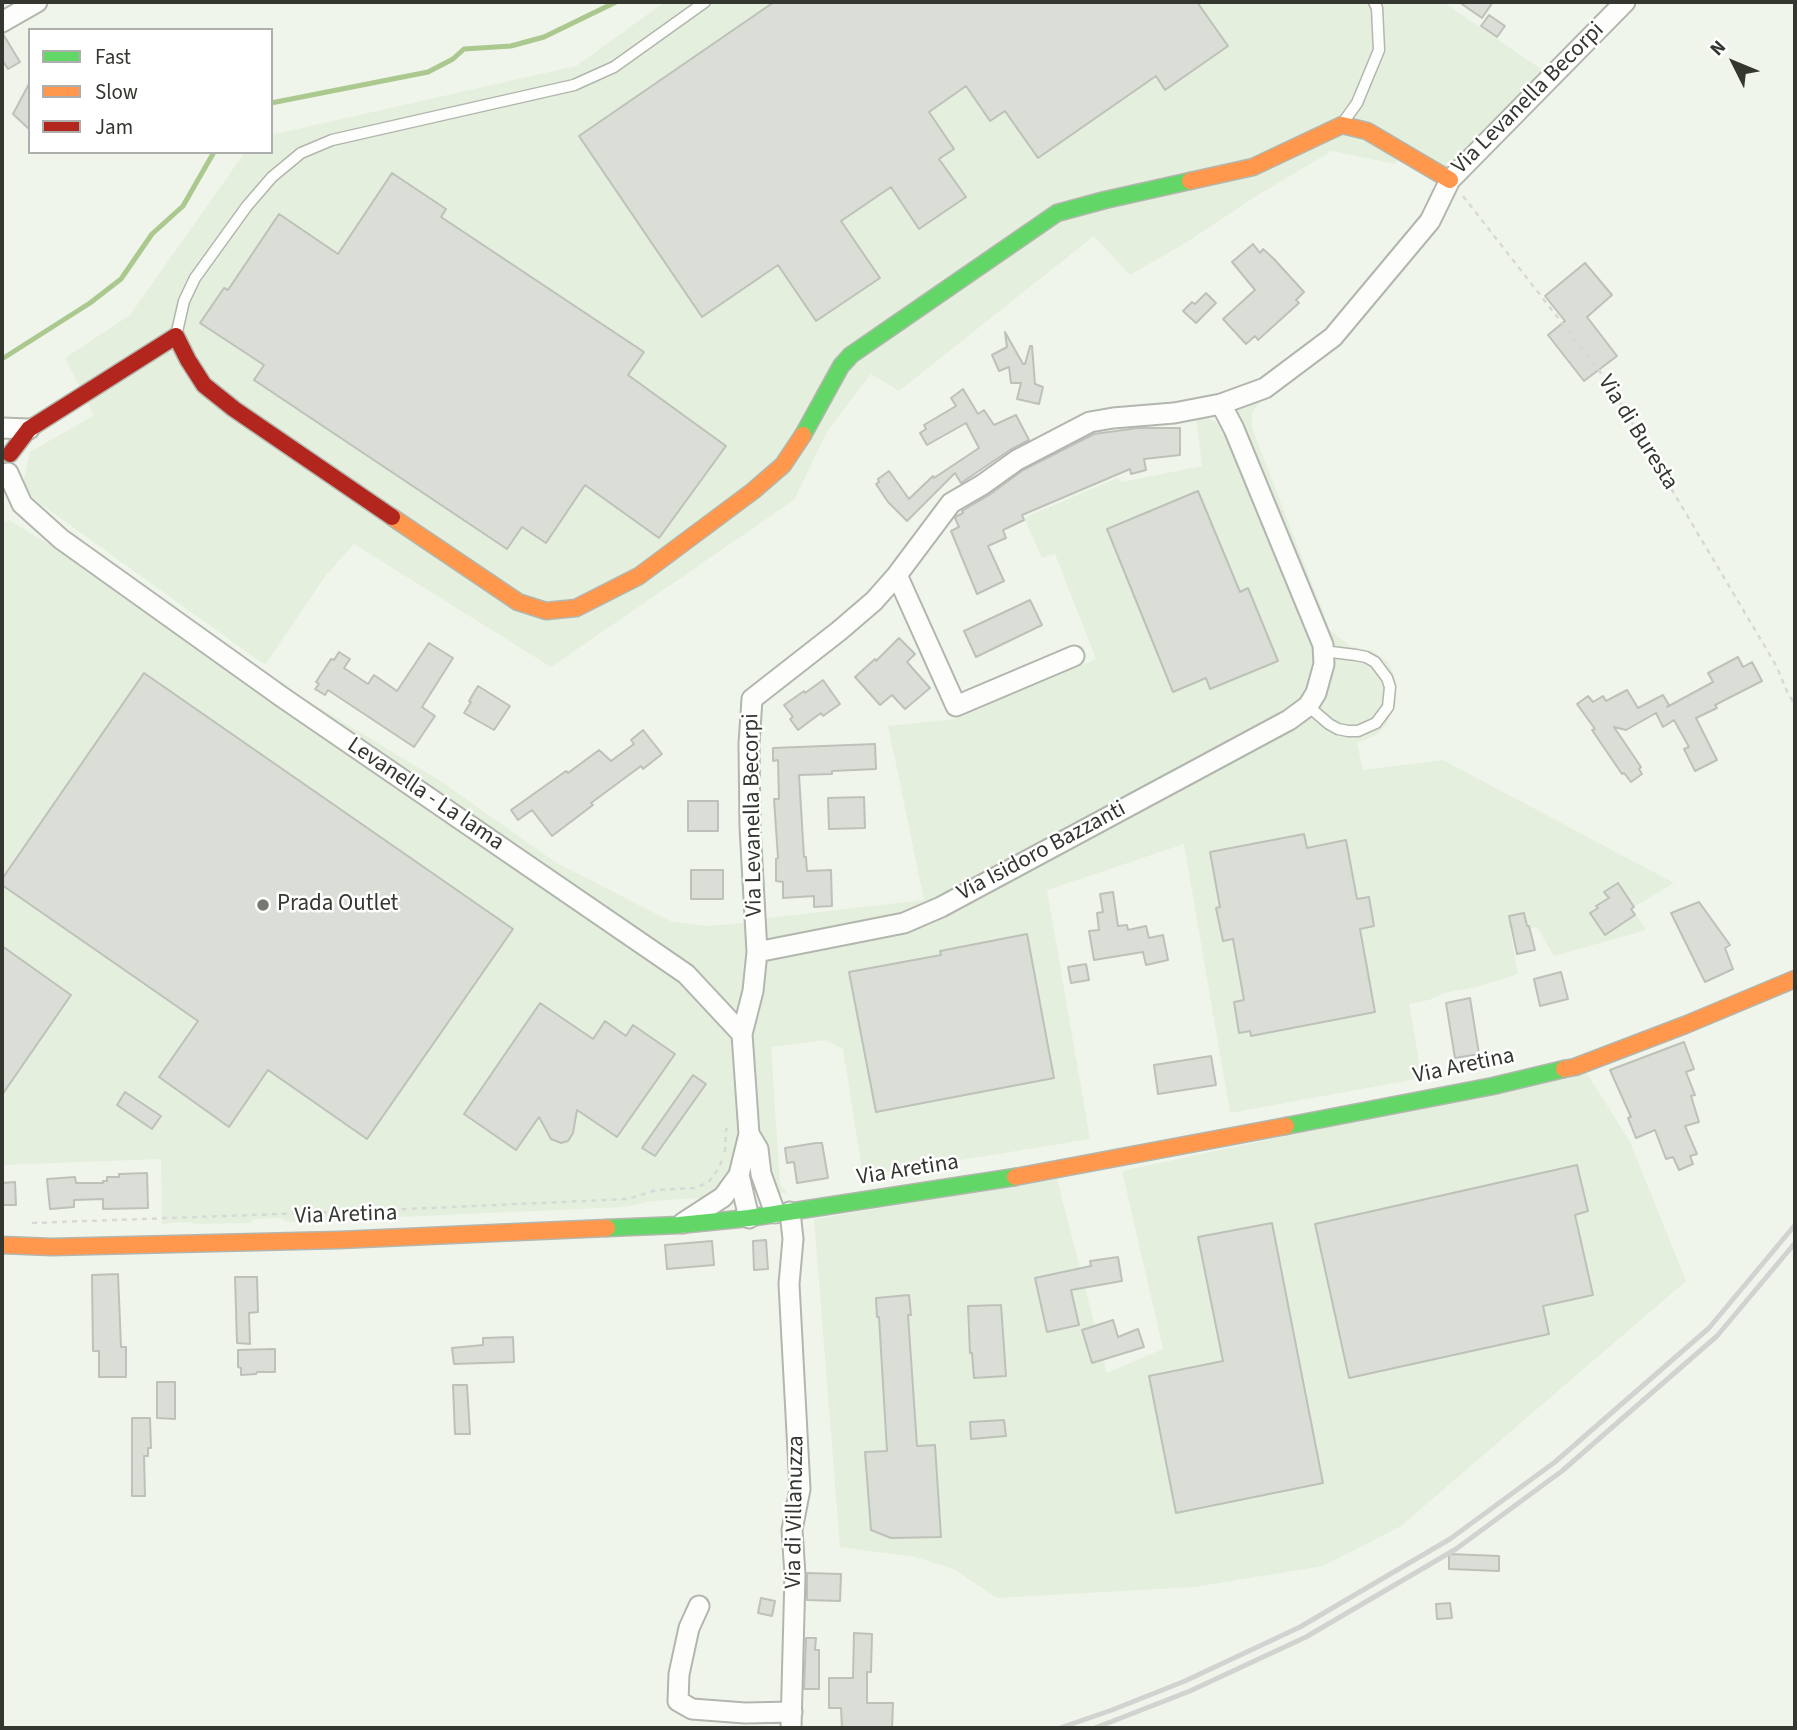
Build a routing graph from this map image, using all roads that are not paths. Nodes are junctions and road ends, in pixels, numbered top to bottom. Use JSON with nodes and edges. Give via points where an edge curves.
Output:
{"nodes":[{"id":1,"x":37,"y":2,"type":"edge"},
{"id":2,"x":705,"y":2,"type":"edge"},
{"id":3,"x":1374,"y":2,"type":"edge"},
{"id":4,"x":1625,"y":2,"type":"edge"},
{"id":5,"x":2,"y":22,"type":"edge"},
{"id":6,"x":1342,"y":125,"type":"junction"},
{"id":7,"x":1450,"y":180,"type":"junction"},
{"id":8,"x":176,"y":336,"type":"junction"},
{"id":9,"x":1221,"y":404,"type":"junction"},
{"id":10,"x":2,"y":428,"type":"edge"},
{"id":11,"x":29,"y":429,"type":"junction"},
{"id":12,"x":5,"y":461,"type":"edge"},
{"id":13,"x":2,"y":498,"type":"edge"},
{"id":14,"x":22,"y":504,"type":"junction"},
{"id":15,"x":897,"y":575,"type":"junction"},
{"id":16,"x":1323,"y":651,"type":"junction"},
{"id":17,"x":1074,"y":656,"type":"dead end"},
{"id":18,"x":1308,"y":706,"type":"junction"},
{"id":19,"x":757,"y":952,"type":"junction"},
{"id":20,"x":1795,"y":979,"type":"edge"},
{"id":21,"x":742,"y":1034,"type":"junction"},
{"id":22,"x":749,"y":1130,"type":"junction"},
{"id":23,"x":761,"y":1174,"type":"junction"},
{"id":24,"x":739,"y":1175,"type":"junction"},
{"id":25,"x":783,"y":1212,"type":"junction"},
{"id":26,"x":749,"y":1218,"type":"junction"},
{"id":27,"x":679,"y":1225,"type":"junction"},
{"id":28,"x":2,"y":1245,"type":"edge"},
{"id":29,"x":699,"y":1606,"type":"dead end"},
{"id":30,"x":791,"y":1720,"type":"edge"}],
"edges":[{"from":1,"to":5,"type":"street"},
{"from":2,"to":8,"type":"lane","via":[[614,67],[574,85],[332,140],[301,153],[247,206],[195,278]]},
{"from":3,"to":6,"type":"lane","via":[[1378,50],[1357,103]]},
{"from":4,"to":7,"type":"street","name":"Via Levanella Becorpi"},
{"from":6,"to":7,"type":"street","via":[[1367,131]]},
{"from":6,"to":8,"type":"street","via":[[1253,167],[1057,213],[851,355],[783,465],[753,491],[639,576],[576,608],[546,611],[517,602],[204,385]]},
{"from":7,"to":9,"type":"street","name":"Via Levanella Becorpi","via":[[1430,221],[1333,337],[1265,388]]},
{"from":8,"to":11,"type":"street"},
{"from":9,"to":15,"type":"street","name":"Via Levanella Becorpi","via":[[1090,422],[1017,460],[951,503]]},
{"from":9,"to":16,"type":"street"},
{"from":10,"to":11,"type":"street"},
{"from":11,"to":12,"type":"street"},
{"from":12,"to":14,"type":"street","name":"Levanella - La lama"},
{"from":13,"to":14,"type":"street","name":"Levanella - La lama"},
{"from":14,"to":21,"type":"street","name":"Levanella - La lama","via":[[61,540],[237,665],[686,974]]},
{"from":15,"to":17,"type":"street","via":[[956,706]]},
{"from":15,"to":19,"type":"street","name":"Via Levanella Becorpi","via":[[839,631],[752,698],[750,813]]},
{"from":16,"to":18,"type":"street","via":[[1324,664]]},
{"from":16,"to":18,"type":"lane","via":[[1375,662],[1390,687],[1388,707],[1376,723],[1348,732],[1329,724]]},
{"from":18,"to":19,"type":"street","name":"Via Isidoro Bazzanti","via":[[929,912],[904,923]]},
{"from":19,"to":21,"type":"street","name":"Via Levanella Becorpi"},
{"from":20,"to":25,"type":"street","name":"Via Aretina","via":[[1575,1067],[1493,1086],[1012,1178]]},
{"from":21,"to":22,"type":"street"},
{"from":22,"to":23,"type":"street","name":"Via di Villanuzza","via":[[758,1149]]},
{"from":22,"to":24,"type":"street"},
{"from":23,"to":25,"type":"street","name":"Via di Villanuzza"},
{"from":23,"to":26,"type":"street"},
{"from":24,"to":26,"type":"street"},
{"from":24,"to":27,"type":"street","via":[[723,1197]]},
{"from":25,"to":26,"type":"street","name":"Via Aretina"},
{"from":25,"to":30,"type":"street","name":"Via di Villanuzza","via":[[793,1239],[789,1284],[800,1489],[792,1530]]},
{"from":26,"to":27,"type":"street","name":"Via Aretina"},
{"from":27,"to":28,"type":"street","name":"Via Aretina","via":[[339,1240]]},
{"from":29,"to":30,"type":"street","via":[[689,1628],[678,1701],[692,1709]]}]}
